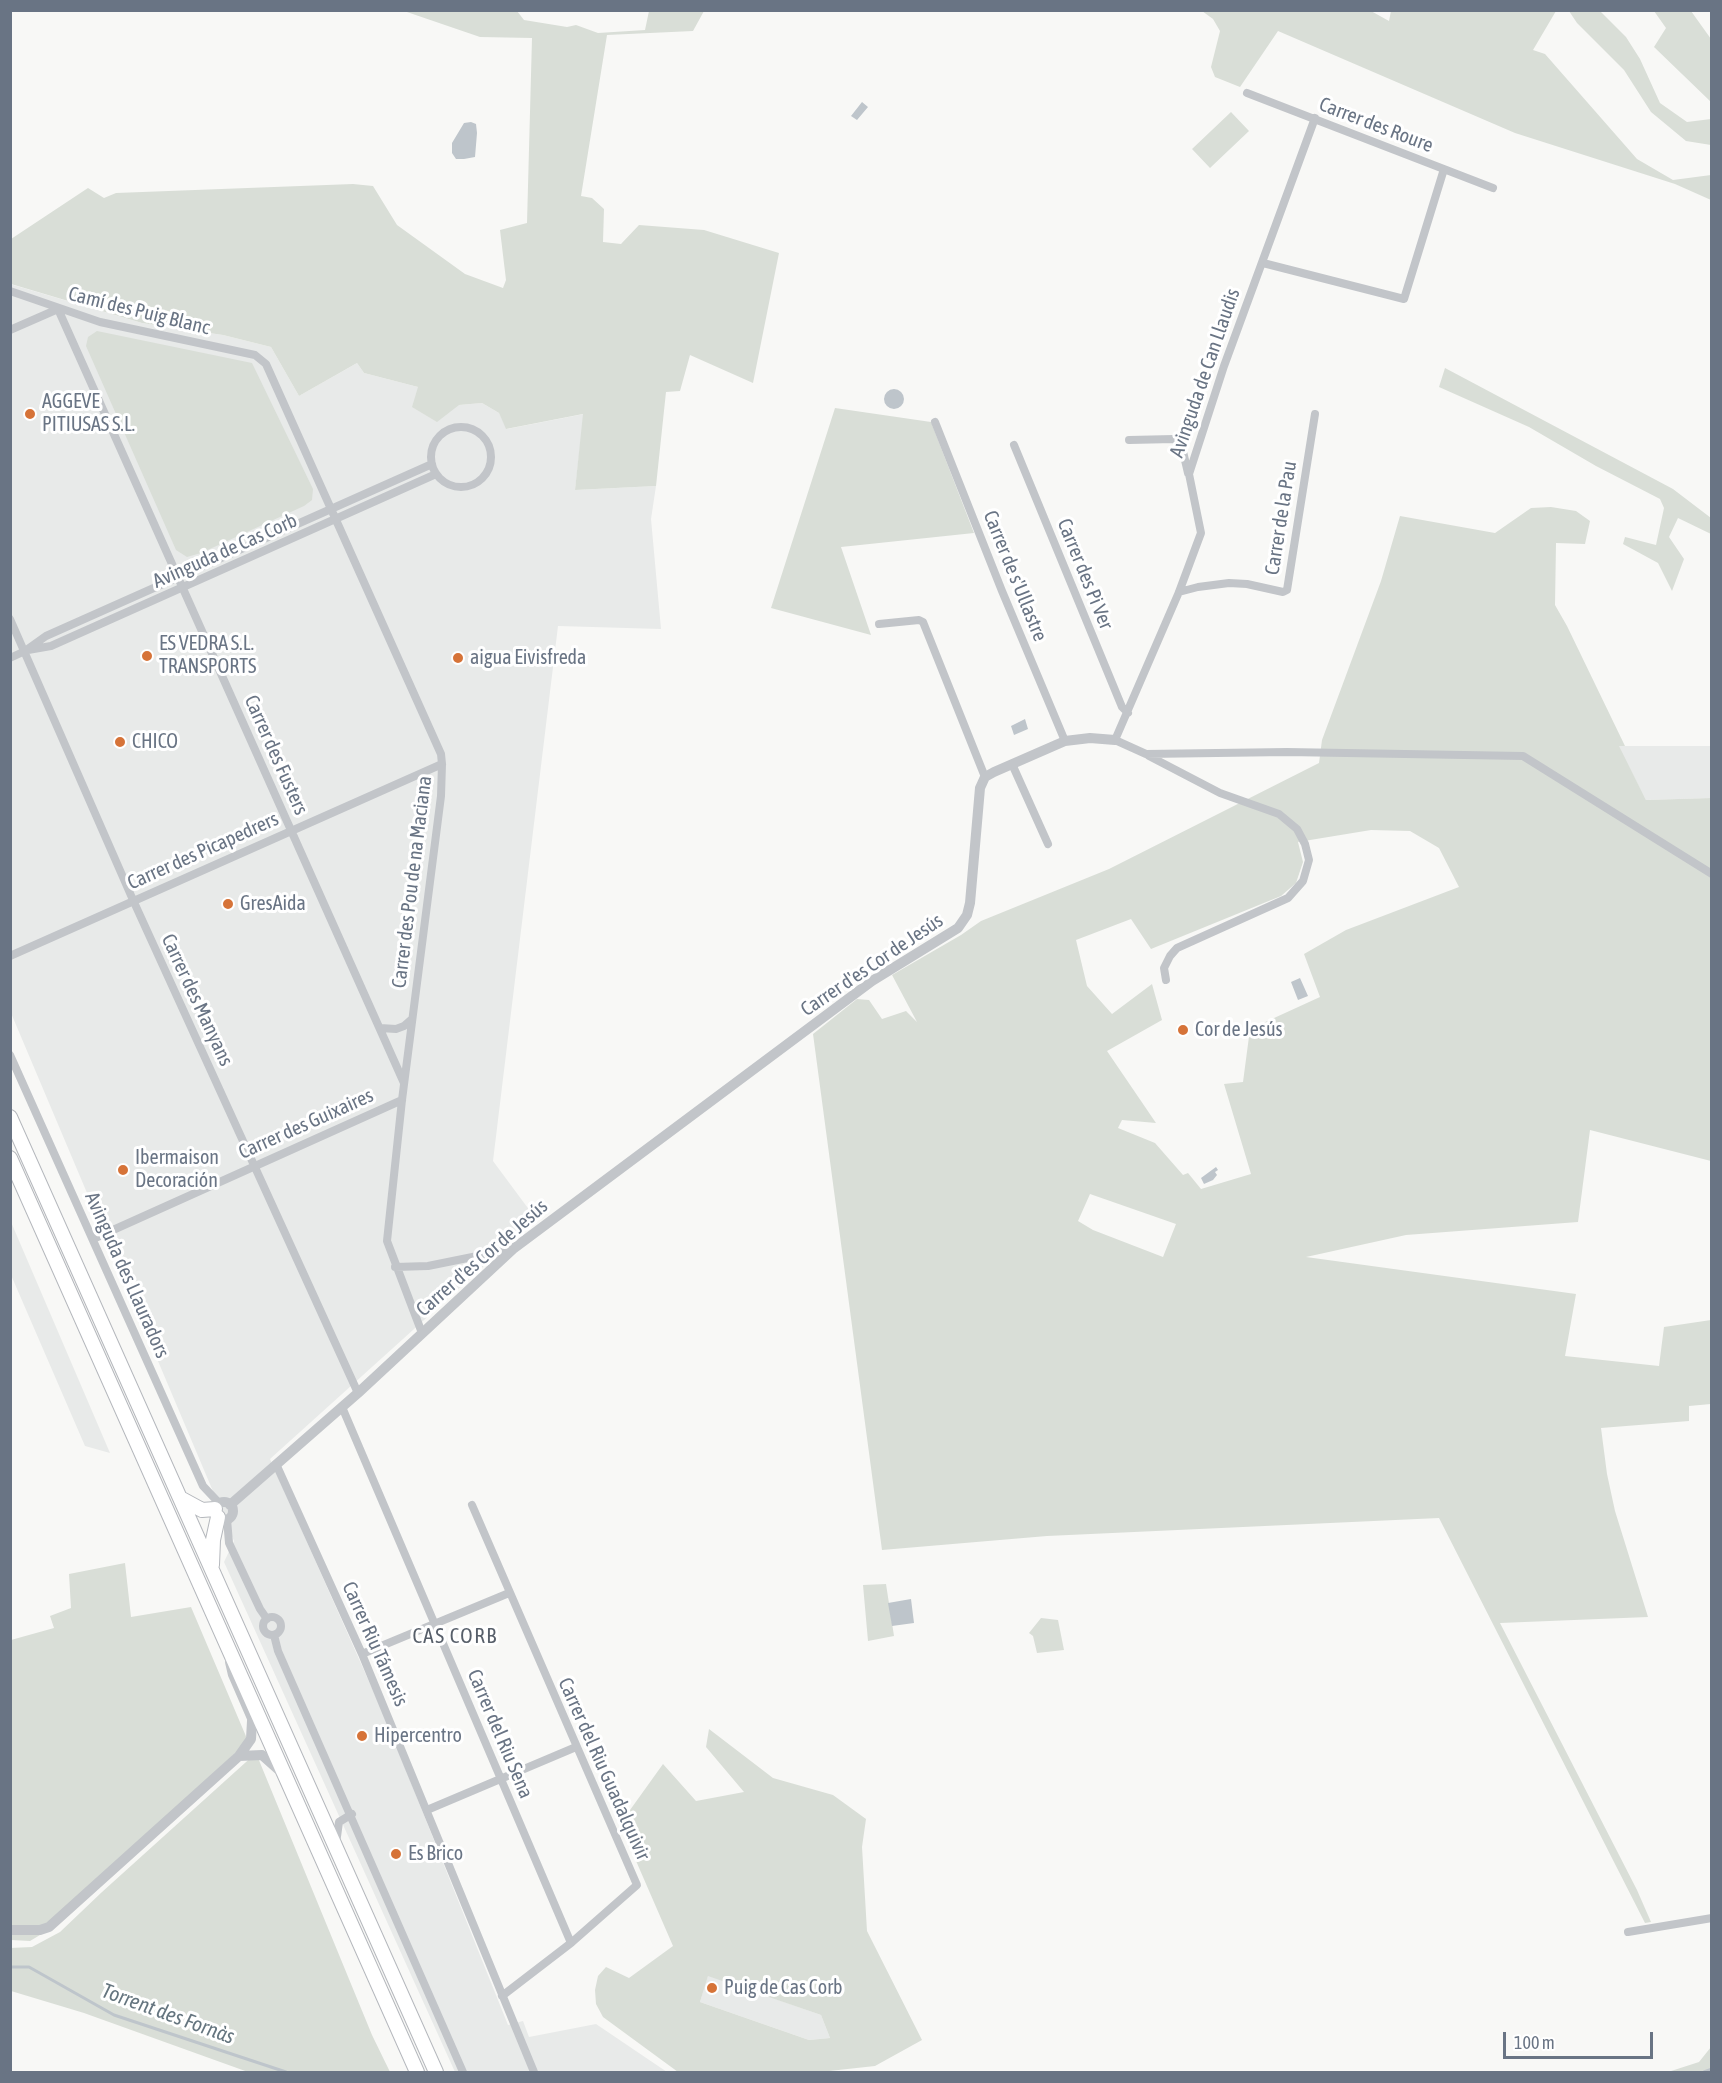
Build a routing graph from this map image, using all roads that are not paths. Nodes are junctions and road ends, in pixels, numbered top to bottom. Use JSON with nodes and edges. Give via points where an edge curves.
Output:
{"nodes":[{"id":1,"x":1247,"y":93,"type":"dead end"},
{"id":2,"x":1315,"y":118,"type":"junction"},
{"id":3,"x":1444,"y":169,"type":"junction"},
{"id":4,"x":1493,"y":188,"type":"dead end"},
{"id":5,"x":1263,"y":263,"type":"junction"},
{"id":6,"x":10,"y":291,"type":"edge"},
{"id":7,"x":58,"y":309,"type":"junction"},
{"id":8,"x":10,"y":330,"type":"edge"},
{"id":9,"x":261,"y":358,"type":"joint"},
{"id":10,"x":1314,"y":414,"type":"dead end"},
{"id":11,"x":935,"y":422,"type":"dead end"},
{"id":12,"x":1129,"y":440,"type":"dead end"},
{"id":13,"x":1014,"y":445,"type":"dead end"},
{"id":14,"x":432,"y":464,"type":"junction"},
{"id":15,"x":436,"y":474,"type":"junction"},
{"id":16,"x":1189,"y":474,"type":"junction"},
{"id":17,"x":330,"y":509,"type":"junction"},
{"id":18,"x":335,"y":520,"type":"junction"},
{"id":19,"x":178,"y":577,"type":"junction"},
{"id":20,"x":183,"y":588,"type":"junction"},
{"id":21,"x":1179,"y":592,"type":"junction"},
{"id":22,"x":10,"y":619,"type":"edge"},
{"id":23,"x":879,"y":624,"type":"dead end"},
{"id":24,"x":25,"y":651,"type":"junction"},
{"id":25,"x":10,"y":658,"type":"edge"},
{"id":26,"x":1128,"y":713,"type":"junction"},
{"id":27,"x":1116,"y":740,"type":"junction"},
{"id":28,"x":1065,"y":741,"type":"junction"},
{"id":29,"x":1146,"y":754,"type":"junction"},
{"id":30,"x":442,"y":764,"type":"junction"},
{"id":31,"x":1012,"y":764,"type":"junction"},
{"id":32,"x":985,"y":777,"type":"junction"},
{"id":33,"x":292,"y":831,"type":"junction"},
{"id":34,"x":1048,"y":844,"type":"dead end"},
{"id":35,"x":1712,"y":874,"type":"edge"},
{"id":36,"x":133,"y":900,"type":"junction"},
{"id":37,"x":10,"y":956,"type":"edge"},
{"id":38,"x":1166,"y":980,"type":"dead end"},
{"id":39,"x":412,"y":1019,"type":"junction"},
{"id":40,"x":380,"y":1028,"type":"junction"},
{"id":41,"x":10,"y":1055,"type":"edge"},
{"id":42,"x":404,"y":1083,"type":"junction"},
{"id":43,"x":402,"y":1100,"type":"junction"},
{"id":44,"x":10,"y":1117,"type":"edge"},
{"id":45,"x":10,"y":1158,"type":"edge"},
{"id":46,"x":254,"y":1165,"type":"junction"},
{"id":47,"x":93,"y":1239,"type":"junction"},
{"id":48,"x":513,"y":1249,"type":"junction"},
{"id":49,"x":395,"y":1267,"type":"junction"},
{"id":50,"x":422,"y":1333,"type":"junction"},
{"id":51,"x":358,"y":1393,"type":"junction"},
{"id":52,"x":342,"y":1407,"type":"junction"},
{"id":53,"x":276,"y":1464,"type":"junction"},
{"id":54,"x":180,"y":1498,"type":"junction"},
{"id":55,"x":472,"y":1505,"type":"dead end"},
{"id":56,"x":222,"y":1511,"type":"junction"},
{"id":57,"x":212,"y":1570,"type":"junction"},
{"id":58,"x":509,"y":1593,"type":"junction"},
{"id":59,"x":267,"y":1619,"type":"junction"},
{"id":60,"x":435,"y":1624,"type":"junction"},
{"id":61,"x":274,"y":1635,"type":"junction"},
{"id":62,"x":225,"y":1641,"type":"junction"},
{"id":63,"x":362,"y":1654,"type":"junction"},
{"id":64,"x":252,"y":1721,"type":"joint"},
{"id":65,"x":576,"y":1747,"type":"junction"},
{"id":66,"x":239,"y":1756,"type":"junction"},
{"id":67,"x":286,"y":1778,"type":"junction"},
{"id":68,"x":502,"y":1778,"type":"junction"},
{"id":69,"x":427,"y":1810,"type":"junction"},
{"id":70,"x":351,"y":1814,"type":"junction"},
{"id":71,"x":336,"y":1848,"type":"junction"},
{"id":72,"x":1712,"y":1918,"type":"edge"},
{"id":73,"x":10,"y":1930,"type":"edge"},
{"id":74,"x":1628,"y":1932,"type":"dead end"},
{"id":75,"x":571,"y":1943,"type":"junction"},
{"id":76,"x":502,"y":1996,"type":"junction"},
{"id":77,"x":417,"y":2073,"type":"edge"},
{"id":78,"x":436,"y":2073,"type":"edge"},
{"id":79,"x":463,"y":2073,"type":"edge"},
{"id":80,"x":534,"y":2073,"type":"edge"}],
"edges":[{"from":1,"to":2,"type":"street","name":"Carrer des Roure"},
{"from":2,"to":3,"type":"street","name":"Carrer des Roure"},
{"from":2,"to":5,"type":"street","name":"Avinguda de Can Llaudis"},
{"from":3,"to":4,"type":"street","name":"Carrer des Roure"},
{"from":3,"to":5,"type":"street","via":[[1404,299]]},
{"from":5,"to":16,"type":"street","name":"Avinguda de Can Llaudis"},
{"from":6,"to":7,"type":"street","name":"Camí des Puig Blanc"},
{"from":7,"to":8,"type":"street"},
{"from":7,"to":9,"type":"street","name":"Camí des Puig Blanc"},
{"from":7,"to":19,"type":"street","name":"Carrer des Fusters"},
{"from":9,"to":17,"type":"street","name":"Carrer des Pou de na Maciana"},
{"from":10,"to":21,"type":"street","name":"Carrer de la Pau","via":[[1287,590],[1229,583]]},
{"from":11,"to":28,"type":"street","name":"Carrer de s'Ullastre"},
{"from":12,"to":16,"type":"street","via":[[1174,439],[1181,443]]},
{"from":13,"to":26,"type":"street","name":"Carrer des Pi Ver","via":[[1122,707]]},
{"from":14,"to":15,"type":"street"},
{"from":14,"to":15,"type":"street","via":[[434,444],[449,429],[470,428],[490,448],[490,467],[478,482],[460,487]]},
{"from":14,"to":17,"type":"street","name":"Avinguda de Cas Corb"},
{"from":15,"to":18,"type":"street","name":"Avinguda de Cas Corb"},
{"from":16,"to":21,"type":"street","name":"Avinguda de Can Llaudis","via":[[1202,533]]},
{"from":17,"to":18,"type":"street","name":"Carrer des Pou de na Maciana"},
{"from":17,"to":19,"type":"street","name":"Avinguda de Cas Corb"},
{"from":18,"to":20,"type":"street","name":"Avinguda de Cas Corb"},
{"from":18,"to":30,"type":"street","name":"Carrer des Pou de na Maciana","via":[[435,739]]},
{"from":19,"to":20,"type":"street","name":"Carrer des Fusters"},
{"from":19,"to":24,"type":"street","name":"Avinguda de Cas Corb","via":[[43,638]]},
{"from":20,"to":24,"type":"street","name":"Avinguda de Cas Corb","via":[[51,646]]},
{"from":20,"to":33,"type":"street","name":"Carrer des Fusters"},
{"from":21,"to":26,"type":"street","name":"Avinguda de Can Llaudis"},
{"from":22,"to":24,"type":"street","name":"Carrer des Manyans"},
{"from":23,"to":32,"type":"street","via":[[923,622]]},
{"from":24,"to":25,"type":"street","name":"Avinguda de Cas Corb"},
{"from":24,"to":36,"type":"street","name":"Carrer des Manyans"},
{"from":26,"to":27,"type":"street","name":"Avinguda de Can Llaudis"},
{"from":27,"to":28,"type":"street"},
{"from":27,"to":29,"type":"street"},
{"from":28,"to":31,"type":"street"},
{"from":29,"to":35,"type":"street","via":[[1523,756]]},
{"from":29,"to":38,"type":"street","via":[[1220,793],[1279,814],[1297,829],[1309,860],[1303,881],[1288,898],[1177,948],[1164,968]]},
{"from":30,"to":33,"type":"street","name":"Carrer des Picapedrers"},
{"from":30,"to":39,"type":"street","name":"Carrer des Pou de na Maciana"},
{"from":31,"to":32,"type":"street"},
{"from":31,"to":34,"type":"street"},
{"from":32,"to":48,"type":"street","name":"Carrer d'es Cor de Jesús","via":[[980,788],[970,903],[958,928],[872,981]]},
{"from":33,"to":36,"type":"street","name":"Carrer des Picapedrers"},
{"from":33,"to":40,"type":"street","name":"Carrer des Fusters"},
{"from":36,"to":37,"type":"street","name":"Carrer des Picapedrers"},
{"from":36,"to":46,"type":"street","name":"Carrer des Manyans"},
{"from":39,"to":40,"type":"street","via":[[396,1029]]},
{"from":39,"to":42,"type":"street","name":"Carrer des Pou de na Maciana"},
{"from":40,"to":42,"type":"street","name":"Carrer des Fusters"},
{"from":41,"to":47,"type":"street","name":"Avinguda des Llauradors"},
{"from":42,"to":43,"type":"street","name":"Carrer des Pou de na Maciana"},
{"from":43,"to":46,"type":"street","name":"Carrer des Guixaires"},
{"from":43,"to":49,"type":"street","name":"Carrer des Pou de na Maciana","via":[[387,1241]]},
{"from":44,"to":54,"type":"main road"},
{"from":45,"to":62,"type":"main road"},
{"from":46,"to":47,"type":"street","name":"Carrer des Guixaires"},
{"from":46,"to":51,"type":"street","name":"Carrer des Manyans"},
{"from":47,"to":56,"type":"street","name":"Avinguda des Llauradors","via":[[203,1486]]},
{"from":48,"to":49,"type":"street","via":[[428,1266]]},
{"from":48,"to":50,"type":"street","name":"Carrer d'es Cor de Jesús"},
{"from":49,"to":50,"type":"street","name":"Carrer des Pou de na Maciana"},
{"from":50,"to":51,"type":"street","name":"Carrer d'es Cor de Jesús"},
{"from":51,"to":52,"type":"street","name":"Carrer d'es Cor de Jesús"},
{"from":52,"to":53,"type":"street","name":"Carrer d'es Cor de Jesús"},
{"from":52,"to":60,"type":"street","name":"Carrer del Riu Sena"},
{"from":53,"to":56,"type":"street"},
{"from":53,"to":63,"type":"street","name":"Carrer Riu Támesis"},
{"from":54,"to":56,"type":"main road","via":[[202,1510]]},
{"from":54,"to":57,"type":"main road"},
{"from":55,"to":58,"type":"street","name":"Carrer del Riu Guadalquivir"},
{"from":56,"to":57,"type":"main road","via":[[213,1540]]},
{"from":56,"to":59,"type":"street","via":[[230,1543]]},
{"from":57,"to":71,"type":"main road"},
{"from":58,"to":60,"type":"street"},
{"from":58,"to":65,"type":"street","name":"Carrer del Riu Guadalquivir"},
{"from":59,"to":61,"type":"street","via":[[263,1628],[266,1634]]},
{"from":59,"to":61,"type":"street","via":[[275,1617],[281,1624]]},
{"from":60,"to":63,"type":"street"},
{"from":60,"to":68,"type":"street","name":"Carrer del Riu Sena"},
{"from":61,"to":70,"type":"street"},
{"from":62,"to":64,"type":"street","via":[[232,1674]]},
{"from":62,"to":67,"type":"main road"},
{"from":63,"to":69,"type":"street","name":"Carrer Riu Támesis"},
{"from":64,"to":66,"type":"street","via":[[251,1739]]},
{"from":65,"to":68,"type":"street"},
{"from":65,"to":75,"type":"street","name":"Carrer del Riu Guadalquivir","via":[[637,1885]]},
{"from":66,"to":67,"type":"street","via":[[262,1755]]},
{"from":66,"to":73,"type":"street","via":[[49,1927]]},
{"from":67,"to":77,"type":"main road"},
{"from":68,"to":69,"type":"street"},
{"from":68,"to":75,"type":"street","name":"Carrer del Riu Sena"},
{"from":69,"to":76,"type":"street","name":"Carrer Riu Támesis"},
{"from":70,"to":71,"type":"street","via":[[339,1822]]},
{"from":70,"to":79,"type":"street"},
{"from":71,"to":78,"type":"main road"},
{"from":72,"to":74,"type":"street"},
{"from":75,"to":76,"type":"street","name":"Carrer del Riu Guadalquivir"},
{"from":76,"to":80,"type":"street","name":"Carrer Riu Támesis"}]}
